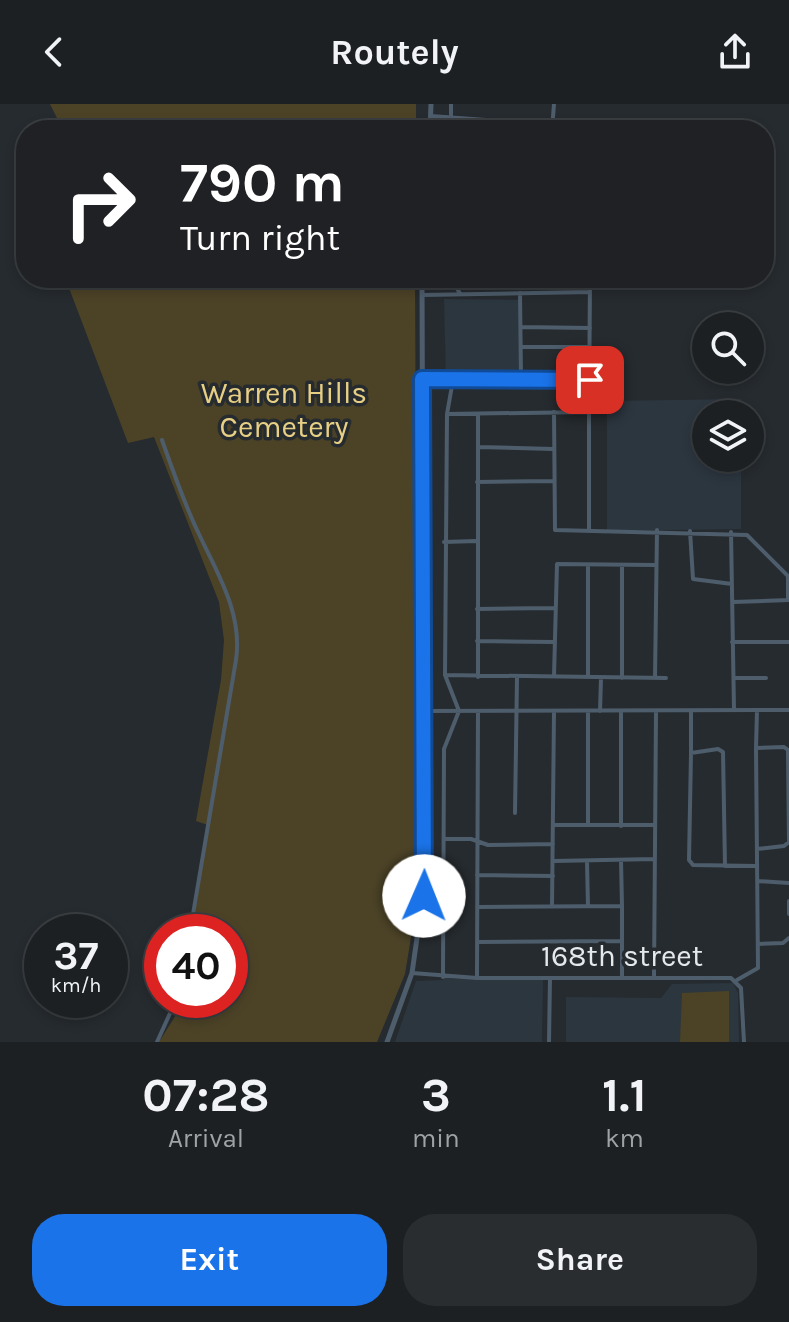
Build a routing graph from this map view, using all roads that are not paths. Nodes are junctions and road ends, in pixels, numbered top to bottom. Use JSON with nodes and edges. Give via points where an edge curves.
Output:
{"nodes":[{"id":1,"x":431,"y":104,"type":"edge"},
{"id":2,"x":451,"y":104,"type":"edge"},
{"id":3,"x":431,"y":116,"type":"junction"},
{"id":4,"x":448,"y":117,"type":"junction"},
{"id":5,"x":431,"y":120,"type":"edge"},
{"id":6,"x":447,"y":120,"type":"edge"},
{"id":7,"x":477,"y":120,"type":"edge"},
{"id":8,"x":422,"y":288,"type":"edge"},
{"id":9,"x":457,"y":288,"type":"edge"},
{"id":10,"x":590,"y":288,"type":"edge"},
{"id":11,"x":590,"y":292,"type":"junction"},
{"id":12,"x":520,"y":293,"type":"junction"},
{"id":13,"x":460,"y":294,"type":"junction"},
{"id":14,"x":422,"y":295,"type":"junction"},
{"id":15,"x":521,"y":327,"type":"junction"},
{"id":16,"x":590,"y":328,"type":"junction"},
{"id":17,"x":521,"y":347,"type":"junction"},
{"id":18,"x":590,"y":347,"type":"junction"},
{"id":19,"x":422,"y":379,"type":"junction"},
{"id":20,"x":521,"y":379,"type":"junction"},
{"id":21,"x":453,"y":380,"type":"junction"},
{"id":22,"x":590,"y":380,"type":"junction"},
{"id":23,"x":554,"y":412,"type":"junction"},
{"id":24,"x":589,"y":412,"type":"junction"},
{"id":25,"x":447,"y":414,"type":"junction"},
{"id":26,"x":478,"y":414,"type":"junction"},
{"id":27,"x":162,"y":440,"type":"dead end"},
{"id":28,"x":478,"y":447,"type":"junction"},
{"id":29,"x":553,"y":449,"type":"junction"},
{"id":30,"x":553,"y":481,"type":"junction"},
{"id":31,"x":477,"y":482,"type":"junction"},
{"id":32,"x":589,"y":530,"type":"junction"},
{"id":33,"x":657,"y":530,"type":"junction"},
{"id":34,"x":690,"y":531,"type":"junction"},
{"id":35,"x":731,"y":532,"type":"junction"},
{"id":36,"x":476,"y":541,"type":"junction"},
{"id":37,"x":444,"y":542,"type":"junction"},
{"id":38,"x":588,"y":565,"type":"junction"},
{"id":39,"x":622,"y":565,"type":"junction"},
{"id":40,"x":655,"y":565,"type":"junction"},
{"id":41,"x":732,"y":584,"type":"junction"},
{"id":42,"x":789,"y":600,"type":"edge"},
{"id":43,"x":733,"y":602,"type":"junction"},
{"id":44,"x":554,"y":608,"type":"junction"},
{"id":45,"x":477,"y":609,"type":"junction"},
{"id":46,"x":477,"y":641,"type":"junction"},
{"id":47,"x":554,"y":642,"type":"junction"},
{"id":48,"x":732,"y":642,"type":"junction"},
{"id":49,"x":789,"y":642,"type":"edge"},
{"id":50,"x":445,"y":675,"type":"junction"},
{"id":51,"x":478,"y":677,"type":"junction"},
{"id":52,"x":517,"y":677,"type":"junction"},
{"id":53,"x":554,"y":677,"type":"junction"},
{"id":54,"x":588,"y":677,"type":"junction"},
{"id":55,"x":601,"y":678,"type":"junction"},
{"id":56,"x":622,"y":678,"type":"junction"},
{"id":57,"x":655,"y":678,"type":"junction"},
{"id":58,"x":666,"y":678,"type":"dead end"},
{"id":59,"x":734,"y":678,"type":"junction"},
{"id":60,"x":766,"y":678,"type":"dead end"},
{"id":61,"x":734,"y":710,"type":"junction"},
{"id":62,"x":757,"y":710,"type":"junction"},
{"id":63,"x":789,"y":710,"type":"edge"},
{"id":64,"x":423,"y":711,"type":"junction"},
{"id":65,"x":459,"y":711,"type":"junction"},
{"id":66,"x":478,"y":711,"type":"junction"},
{"id":67,"x":517,"y":711,"type":"junction"},
{"id":68,"x":554,"y":711,"type":"junction"},
{"id":69,"x":600,"y":711,"type":"junction"},
{"id":70,"x":691,"y":711,"type":"junction"},
{"id":71,"x":588,"y":712,"type":"junction"},
{"id":72,"x":621,"y":712,"type":"junction"},
{"id":73,"x":656,"y":712,"type":"junction"},
{"id":74,"x":756,"y":748,"type":"junction"},
{"id":75,"x":691,"y":753,"type":"junction"},
{"id":76,"x":515,"y":813,"type":"dead end"},
{"id":77,"x":554,"y":825,"type":"junction"},
{"id":78,"x":588,"y":825,"type":"junction"},
{"id":79,"x":655,"y":825,"type":"junction"},
{"id":80,"x":621,"y":826,"type":"junction"},
{"id":81,"x":444,"y":839,"type":"junction"},
{"id":82,"x":477,"y":842,"type":"junction"},
{"id":83,"x":553,"y":844,"type":"junction"},
{"id":84,"x":757,"y":849,"type":"junction"},
{"id":85,"x":655,"y":859,"type":"junction"},
{"id":86,"x":621,"y":860,"type":"junction"},
{"id":87,"x":554,"y":861,"type":"junction"},
{"id":88,"x":587,"y":861,"type":"junction"},
{"id":89,"x":725,"y":866,"type":"junction"},
{"id":90,"x":756,"y":866,"type":"junction"},
{"id":91,"x":477,"y":875,"type":"junction"},
{"id":92,"x":553,"y":876,"type":"junction"},
{"id":93,"x":757,"y":881,"type":"junction"},
{"id":94,"x":789,"y":883,"type":"edge"},
{"id":95,"x":789,"y":901,"type":"edge"},
{"id":96,"x":552,"y":906,"type":"junction"},
{"id":97,"x":588,"y":906,"type":"junction"},
{"id":98,"x":622,"y":906,"type":"junction"},
{"id":99,"x":477,"y":907,"type":"junction"},
{"id":100,"x":193,"y":914,"type":"edge"},
{"id":101,"x":789,"y":914,"type":"edge"},
{"id":102,"x":789,"y":938,"type":"edge"},
{"id":103,"x":621,"y":941,"type":"junction"},
{"id":104,"x":478,"y":942,"type":"junction"},
{"id":105,"x":758,"y":944,"type":"junction"},
{"id":106,"x":412,"y":973,"type":"junction"},
{"id":107,"x":443,"y":977,"type":"junction"},
{"id":108,"x":622,"y":977,"type":"junction"},
{"id":109,"x":654,"y":977,"type":"junction"},
{"id":110,"x":477,"y":978,"type":"junction"},
{"id":111,"x":550,"y":978,"type":"junction"},
{"id":112,"x":737,"y":980,"type":"junction"},
{"id":113,"x":168,"y":1018,"type":"edge"},
{"id":114,"x":157,"y":1042,"type":"edge"},
{"id":115,"x":387,"y":1042,"type":"edge"},
{"id":116,"x":549,"y":1042,"type":"edge"},
{"id":117,"x":744,"y":1042,"type":"edge"}],
"edges":[{"from":1,"to":3,"type":"street"},
{"from":2,"to":4,"type":"street"},
{"from":3,"to":4,"type":"street"},
{"from":3,"to":5,"type":"street"},
{"from":4,"to":6,"type":"street"},
{"from":4,"to":7,"type":"street"},
{"from":8,"to":14,"type":"street"},
{"from":9,"to":13,"type":"street"},
{"from":10,"to":11,"type":"street"},
{"from":11,"to":12,"type":"street"},
{"from":11,"to":16,"type":"street"},
{"from":12,"to":13,"type":"street"},
{"from":12,"to":15,"type":"street"},
{"from":13,"to":14,"type":"street"},
{"from":14,"to":19,"type":"street"},
{"from":15,"to":16,"type":"street"},
{"from":15,"to":17,"type":"street"},
{"from":16,"to":18,"type":"street"},
{"from":17,"to":18,"type":"street"},
{"from":17,"to":20,"type":"street"},
{"from":18,"to":22,"type":"street"},
{"from":19,"to":21,"type":"street"},
{"from":19,"to":64,"type":"street"},
{"from":20,"to":21,"type":"street"},
{"from":20,"to":22,"type":"street"},
{"from":21,"to":25,"type":"street"},
{"from":22,"to":24,"type":"street"},
{"from":23,"to":24,"type":"street"},
{"from":23,"to":26,"type":"street"},
{"from":23,"to":29,"type":"street"},
{"from":24,"to":32,"type":"street"},
{"from":25,"to":26,"type":"street"},
{"from":25,"to":37,"type":"street"},
{"from":26,"to":28,"type":"street"},
{"from":27,"to":100,"type":"street","via":[[224,584],[237,633]]},
{"from":28,"to":29,"type":"street"},
{"from":28,"to":31,"type":"street"},
{"from":29,"to":30,"type":"street"},
{"from":30,"to":31,"type":"street"},
{"from":30,"to":32,"type":"street","via":[[555,530]]},
{"from":31,"to":36,"type":"street"},
{"from":32,"to":33,"type":"street"},
{"from":33,"to":34,"type":"street"},
{"from":33,"to":40,"type":"street"},
{"from":34,"to":35,"type":"street"},
{"from":34,"to":41,"type":"street","via":[[693,579]]},
{"from":35,"to":41,"type":"street"},
{"from":35,"to":42,"type":"street","via":[[747,535],[786,573]]},
{"from":36,"to":37,"type":"street"},
{"from":36,"to":45,"type":"street"},
{"from":37,"to":50,"type":"street"},
{"from":38,"to":39,"type":"street"},
{"from":38,"to":44,"type":"street","via":[[557,564]]},
{"from":38,"to":54,"type":"street"},
{"from":39,"to":40,"type":"street"},
{"from":39,"to":56,"type":"street"},
{"from":40,"to":57,"type":"street"},
{"from":41,"to":43,"type":"street"},
{"from":42,"to":43,"type":"street"},
{"from":43,"to":48,"type":"street"},
{"from":44,"to":45,"type":"street"},
{"from":44,"to":47,"type":"street"},
{"from":45,"to":46,"type":"street"},
{"from":46,"to":47,"type":"street"},
{"from":46,"to":51,"type":"street"},
{"from":47,"to":53,"type":"street"},
{"from":48,"to":49,"type":"street"},
{"from":48,"to":59,"type":"street"},
{"from":50,"to":51,"type":"street"},
{"from":50,"to":65,"type":"street"},
{"from":51,"to":52,"type":"street"},
{"from":52,"to":53,"type":"street"},
{"from":52,"to":67,"type":"street"},
{"from":53,"to":54,"type":"street"},
{"from":54,"to":55,"type":"street"},
{"from":55,"to":56,"type":"street"},
{"from":55,"to":69,"type":"street"},
{"from":56,"to":57,"type":"street"},
{"from":57,"to":58,"type":"street"},
{"from":59,"to":60,"type":"street"},
{"from":59,"to":61,"type":"street"},
{"from":61,"to":62,"type":"street"},
{"from":61,"to":70,"type":"street"},
{"from":62,"to":63,"type":"street"},
{"from":62,"to":74,"type":"street"},
{"from":64,"to":65,"type":"street"},
{"from":64,"to":106,"type":"street","via":[[424,889]]},
{"from":65,"to":66,"type":"street"},
{"from":65,"to":81,"type":"street","via":[[444,744]]},
{"from":66,"to":67,"type":"street"},
{"from":66,"to":82,"type":"street"},
{"from":67,"to":68,"type":"street"},
{"from":67,"to":76,"type":"street"},
{"from":68,"to":71,"type":"street"},
{"from":68,"to":77,"type":"street"},
{"from":69,"to":71,"type":"street"},
{"from":69,"to":72,"type":"street"},
{"from":70,"to":73,"type":"street"},
{"from":70,"to":75,"type":"street"},
{"from":71,"to":78,"type":"street"},
{"from":72,"to":73,"type":"street"},
{"from":72,"to":80,"type":"street"},
{"from":73,"to":79,"type":"street"},
{"from":74,"to":84,"type":"street"},
{"from":74,"to":84,"type":"street","via":[[787,748],[789,842]]},
{"from":75,"to":89,"type":"street","via":[[689,860],[693,865]]},
{"from":75,"to":89,"type":"street","via":[[723,752]]},
{"from":77,"to":78,"type":"street"},
{"from":77,"to":83,"type":"street"},
{"from":78,"to":80,"type":"street"},
{"from":79,"to":80,"type":"street"},
{"from":79,"to":85,"type":"street"},
{"from":81,"to":82,"type":"street"},
{"from":81,"to":107,"type":"street"},
{"from":82,"to":83,"type":"street"},
{"from":82,"to":91,"type":"street"},
{"from":83,"to":87,"type":"street"},
{"from":84,"to":90,"type":"street"},
{"from":85,"to":86,"type":"street"},
{"from":85,"to":109,"type":"street"},
{"from":86,"to":88,"type":"street"},
{"from":86,"to":98,"type":"street"},
{"from":87,"to":88,"type":"street"},
{"from":87,"to":92,"type":"street"},
{"from":88,"to":97,"type":"street"},
{"from":89,"to":90,"type":"street"},
{"from":90,"to":93,"type":"street"},
{"from":91,"to":92,"type":"street"},
{"from":91,"to":99,"type":"street"},
{"from":92,"to":96,"type":"street"},
{"from":93,"to":94,"type":"street"},
{"from":93,"to":105,"type":"street"},
{"from":95,"to":101,"type":"street"},
{"from":96,"to":97,"type":"street"},
{"from":96,"to":99,"type":"street"},
{"from":97,"to":98,"type":"street"},
{"from":98,"to":103,"type":"street"},
{"from":99,"to":104,"type":"street"},
{"from":102,"to":105,"type":"street"},
{"from":103,"to":104,"type":"street"},
{"from":103,"to":108,"type":"street"},
{"from":104,"to":110,"type":"street"},
{"from":105,"to":112,"type":"street","via":[[758,968]]},
{"from":106,"to":107,"type":"street","name":"168th street"},
{"from":106,"to":115,"type":"street"},
{"from":107,"to":110,"type":"street","name":"168th street"},
{"from":108,"to":109,"type":"street","name":"168th street"},
{"from":108,"to":111,"type":"street","name":"168th street"},
{"from":109,"to":112,"type":"street","name":"168th street"},
{"from":110,"to":111,"type":"street","name":"168th street"},
{"from":111,"to":116,"type":"street"},
{"from":112,"to":117,"type":"street","name":"168th street"},
{"from":113,"to":114,"type":"street"}]}
